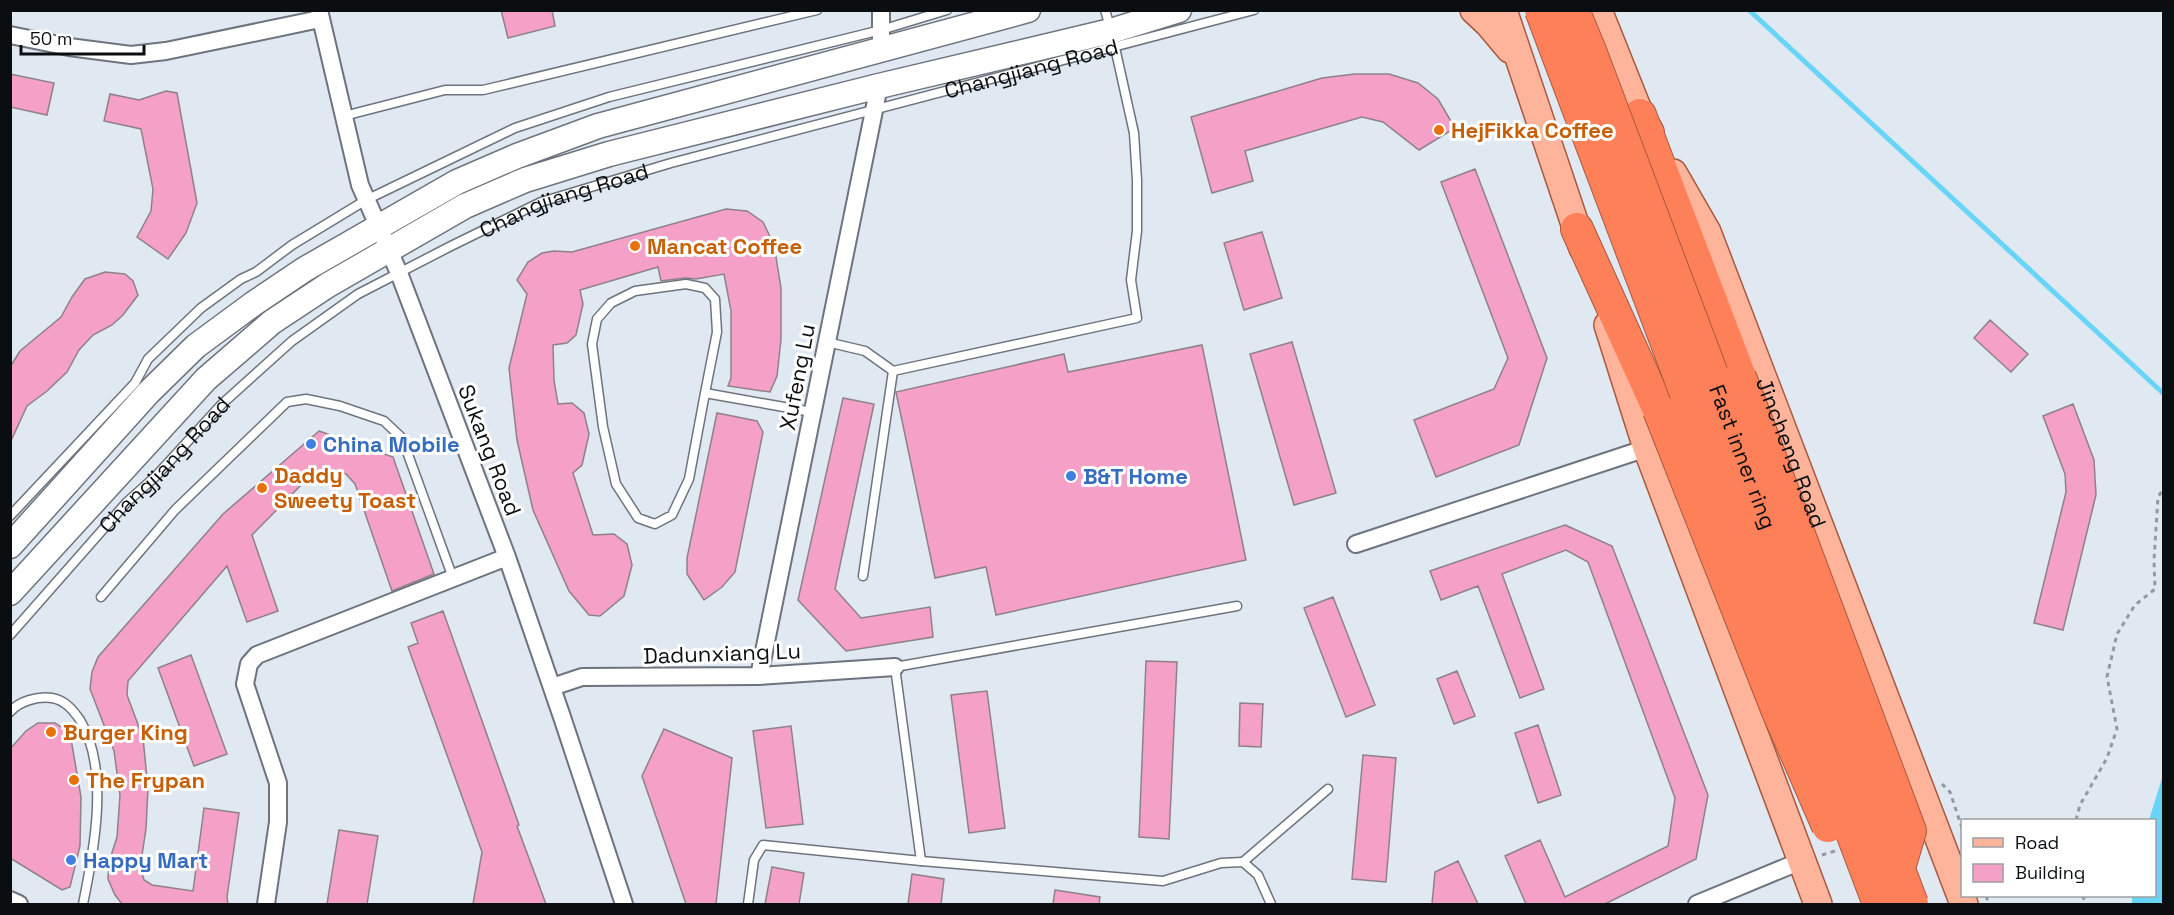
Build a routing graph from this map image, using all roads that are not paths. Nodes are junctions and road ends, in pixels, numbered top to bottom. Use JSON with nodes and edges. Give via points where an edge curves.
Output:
{"nodes":[{"id":1,"x":817,"y":10,"type":"edge"},
{"id":2,"x":881,"y":10,"type":"edge"},
{"id":3,"x":947,"y":10,"type":"edge"},
{"id":4,"x":1028,"y":10,"type":"edge"},
{"id":5,"x":1179,"y":10,"type":"edge"},
{"id":6,"x":1254,"y":10,"type":"edge"},
{"id":7,"x":1474,"y":10,"type":"edge"},
{"id":8,"x":1503,"y":10,"type":"edge"},
{"id":9,"x":1541,"y":10,"type":"edge"},
{"id":10,"x":1573,"y":10,"type":"edge"},
{"id":11,"x":1598,"y":10,"type":"edge"},
{"id":12,"x":1620,"y":10,"type":"edge"},
{"id":13,"x":320,"y":15,"type":"edge"},
{"id":14,"x":1110,"y":30,"type":"edge"},
{"id":15,"x":10,"y":35,"type":"edge"},
{"id":16,"x":881,"y":40,"type":"junction"},
{"id":17,"x":1520,"y":60,"type":"junction"},
{"id":18,"x":1625,"y":78,"type":"junction"},
{"id":19,"x":879,"y":86,"type":"junction"},
{"id":20,"x":874,"y":110,"type":"junction"},
{"id":21,"x":1640,"y":115,"type":"junction"},
{"id":22,"x":344,"y":116,"type":"junction"},
{"id":23,"x":366,"y":200,"type":"junction"},
{"id":24,"x":378,"y":226,"type":"junction"},
{"id":25,"x":1577,"y":230,"type":"junction"},
{"id":26,"x":389,"y":250,"type":"junction"},
{"id":27,"x":399,"y":273,"type":"junction"},
{"id":28,"x":827,"y":342,"type":"junction"},
{"id":29,"x":893,"y":372,"type":"junction"},
{"id":30,"x":705,"y":393,"type":"junction"},
{"id":31,"x":812,"y":412,"type":"junction"},
{"id":32,"x":1647,"y":448,"type":"junction"},
{"id":33,"x":10,"y":516,"type":"edge"},
{"id":34,"x":1356,"y":544,"type":"dead end"},
{"id":35,"x":10,"y":546,"type":"edge"},
{"id":36,"x":507,"y":557,"type":"junction"},
{"id":37,"x":863,"y":576,"type":"dead end"},
{"id":38,"x":453,"y":578,"type":"junction"},
{"id":39,"x":10,"y":593,"type":"edge"},
{"id":40,"x":101,"y":597,"type":"dead end"},
{"id":41,"x":1237,"y":606,"type":"dead end"},
{"id":42,"x":10,"y":635,"type":"edge"},
{"id":43,"x":895,"y":667,"type":"junction"},
{"id":44,"x":759,"y":676,"type":"junction"},
{"id":45,"x":552,"y":687,"type":"junction"},
{"id":46,"x":10,"y":712,"type":"edge"},
{"id":47,"x":1328,"y":789,"type":"dead end"},
{"id":48,"x":921,"y":861,"type":"junction"},
{"id":49,"x":1801,"y":861,"type":"junction"},
{"id":50,"x":1243,"y":862,"type":"junction"},
{"id":51,"x":1899,"y":868,"type":"junction"},
{"id":52,"x":1961,"y":896,"type":"edge"},
{"id":53,"x":10,"y":900,"type":"edge"},
{"id":54,"x":1878,"y":901,"type":"edge"},
{"id":55,"x":19,"y":904,"type":"edge"},
{"id":56,"x":83,"y":904,"type":"edge"},
{"id":57,"x":266,"y":904,"type":"edge"},
{"id":58,"x":624,"y":904,"type":"edge"},
{"id":59,"x":748,"y":904,"type":"edge"},
{"id":60,"x":1270,"y":904,"type":"edge"},
{"id":61,"x":1697,"y":904,"type":"edge"},
{"id":62,"x":1818,"y":904,"type":"edge"},
{"id":63,"x":1912,"y":904,"type":"edge"}],
"edges":[{"from":1,"to":22,"type":"lane","via":[[483,90],[445,90]]},
{"from":2,"to":16,"type":"street"},
{"from":3,"to":16,"type":"lane"},
{"from":4,"to":16,"type":"main road"},
{"from":5,"to":14,"type":"main road","name":"Changjiang Road"},
{"from":6,"to":14,"type":"lane","name":"Changjiang Road"},
{"from":7,"to":17,"type":"main road"},
{"from":8,"to":17,"type":"main road"},
{"from":9,"to":54,"type":"highway","name":"Fast inner ring","bridge":true},
{"from":10,"to":51,"type":"highway","name":"Fast inner ring","bridge":true},
{"from":11,"to":18,"type":"main road","name":"Jincheng Road"},
{"from":12,"to":18,"type":"main road"},
{"from":13,"to":15,"type":"street","via":[[166,51],[131,55]]},
{"from":13,"to":22,"type":"street","name":"Sukang Road"},
{"from":14,"to":19,"type":"main road","name":"Changjiang Road"},
{"from":14,"to":20,"type":"lane","name":"Changjiang Road"},
{"from":14,"to":29,"type":"lane","via":[[1134,133],[1137,231],[1131,280],[1137,318]]},
{"from":16,"to":23,"type":"lane","via":[[609,97],[515,128]]},
{"from":16,"to":24,"type":"main road","via":[[598,126],[457,182]]},
{"from":17,"to":25,"type":"main road"},
{"from":18,"to":21,"type":"main road","name":"Jincheng Road"},
{"from":19,"to":20,"type":"street","name":"Xufeng Lu"},
{"from":19,"to":26,"type":"main road","name":"Changjiang Road","via":[[609,154],[525,180],[465,206]]},
{"from":20,"to":27,"type":"lane","name":"Changjiang Road","via":[[541,202]]},
{"from":20,"to":28,"type":"street","name":"Xufeng Lu"},
{"from":21,"to":51,"type":"highway","bridge":true,"via":[[1910,831]]},
{"from":21,"to":52,"type":"main road","name":"Jincheng Road","via":[[1707,232]]},
{"from":22,"to":23,"type":"street","name":"Sukang Road"},
{"from":23,"to":24,"type":"street","name":"Sukang Road"},
{"from":23,"to":33,"type":"lane","via":[[201,308],[148,359],[135,383]]},
{"from":24,"to":26,"type":"street","name":"Sukang Road"},
{"from":24,"to":35,"type":"main road","via":[[305,269],[196,346],[149,392]]},
{"from":25,"to":32,"type":"main road"},
{"from":25,"to":54,"type":"highway","bridge":true,"via":[[1659,410],[1777,709],[1854,884]]},
{"from":26,"to":27,"type":"street","name":"Sukang Road"},
{"from":26,"to":39,"type":"main road","name":"Changjiang Road","via":[[272,322],[206,379]]},
{"from":27,"to":36,"type":"street","name":"Sukang Road"},
{"from":27,"to":42,"type":"lane","name":"Changjiang Road","via":[[358,294],[292,341],[222,404]]},
{"from":28,"to":29,"type":"lane","via":[[865,351]]},
{"from":28,"to":31,"type":"street","name":"Xufeng Lu"},
{"from":29,"to":37,"type":"lane"},
{"from":30,"to":30,"type":"lane","via":[[689,479],[672,515],[655,524],[638,518],[616,484],[603,428],[592,344],[597,320],[611,303],[635,291],[686,285],[705,288],[715,299],[717,332]]},
{"from":30,"to":31,"type":"lane"},
{"from":31,"to":44,"type":"street","name":"Xufeng Lu"},
{"from":32,"to":34,"type":"street"},
{"from":32,"to":49,"type":"main road"},
{"from":36,"to":38,"type":"street"},
{"from":36,"to":45,"type":"street","name":"Sukang Road"},
{"from":38,"to":40,"type":"lane","via":[[402,438],[384,421],[306,399],[288,402],[175,510]]},
{"from":38,"to":57,"type":"street","via":[[257,655],[249,664],[245,684],[278,783],[279,822]]},
{"from":41,"to":43,"type":"lane"},
{"from":43,"to":44,"type":"street","name":"Dadunxiang Lu"},
{"from":43,"to":48,"type":"lane"},
{"from":44,"to":45,"type":"street","name":"Dadunxiang Lu","via":[[582,677]]},
{"from":45,"to":58,"type":"street","name":"Sukang Road"},
{"from":46,"to":56,"type":"lane","via":[[35,698],[54,698],[72,708],[88,734],[98,790],[94,851]]},
{"from":47,"to":50,"type":"lane"},
{"from":48,"to":50,"type":"lane","via":[[1163,881],[1221,863]]},
{"from":48,"to":59,"type":"lane","via":[[763,844],[754,860]]},
{"from":49,"to":61,"type":"street"},
{"from":49,"to":62,"type":"main road"},
{"from":50,"to":60,"type":"lane","via":[[1258,875]]},
{"from":51,"to":63,"type":"highway","name":"Fast inner ring","bridge":true},
{"from":53,"to":55,"type":"street"}]}
